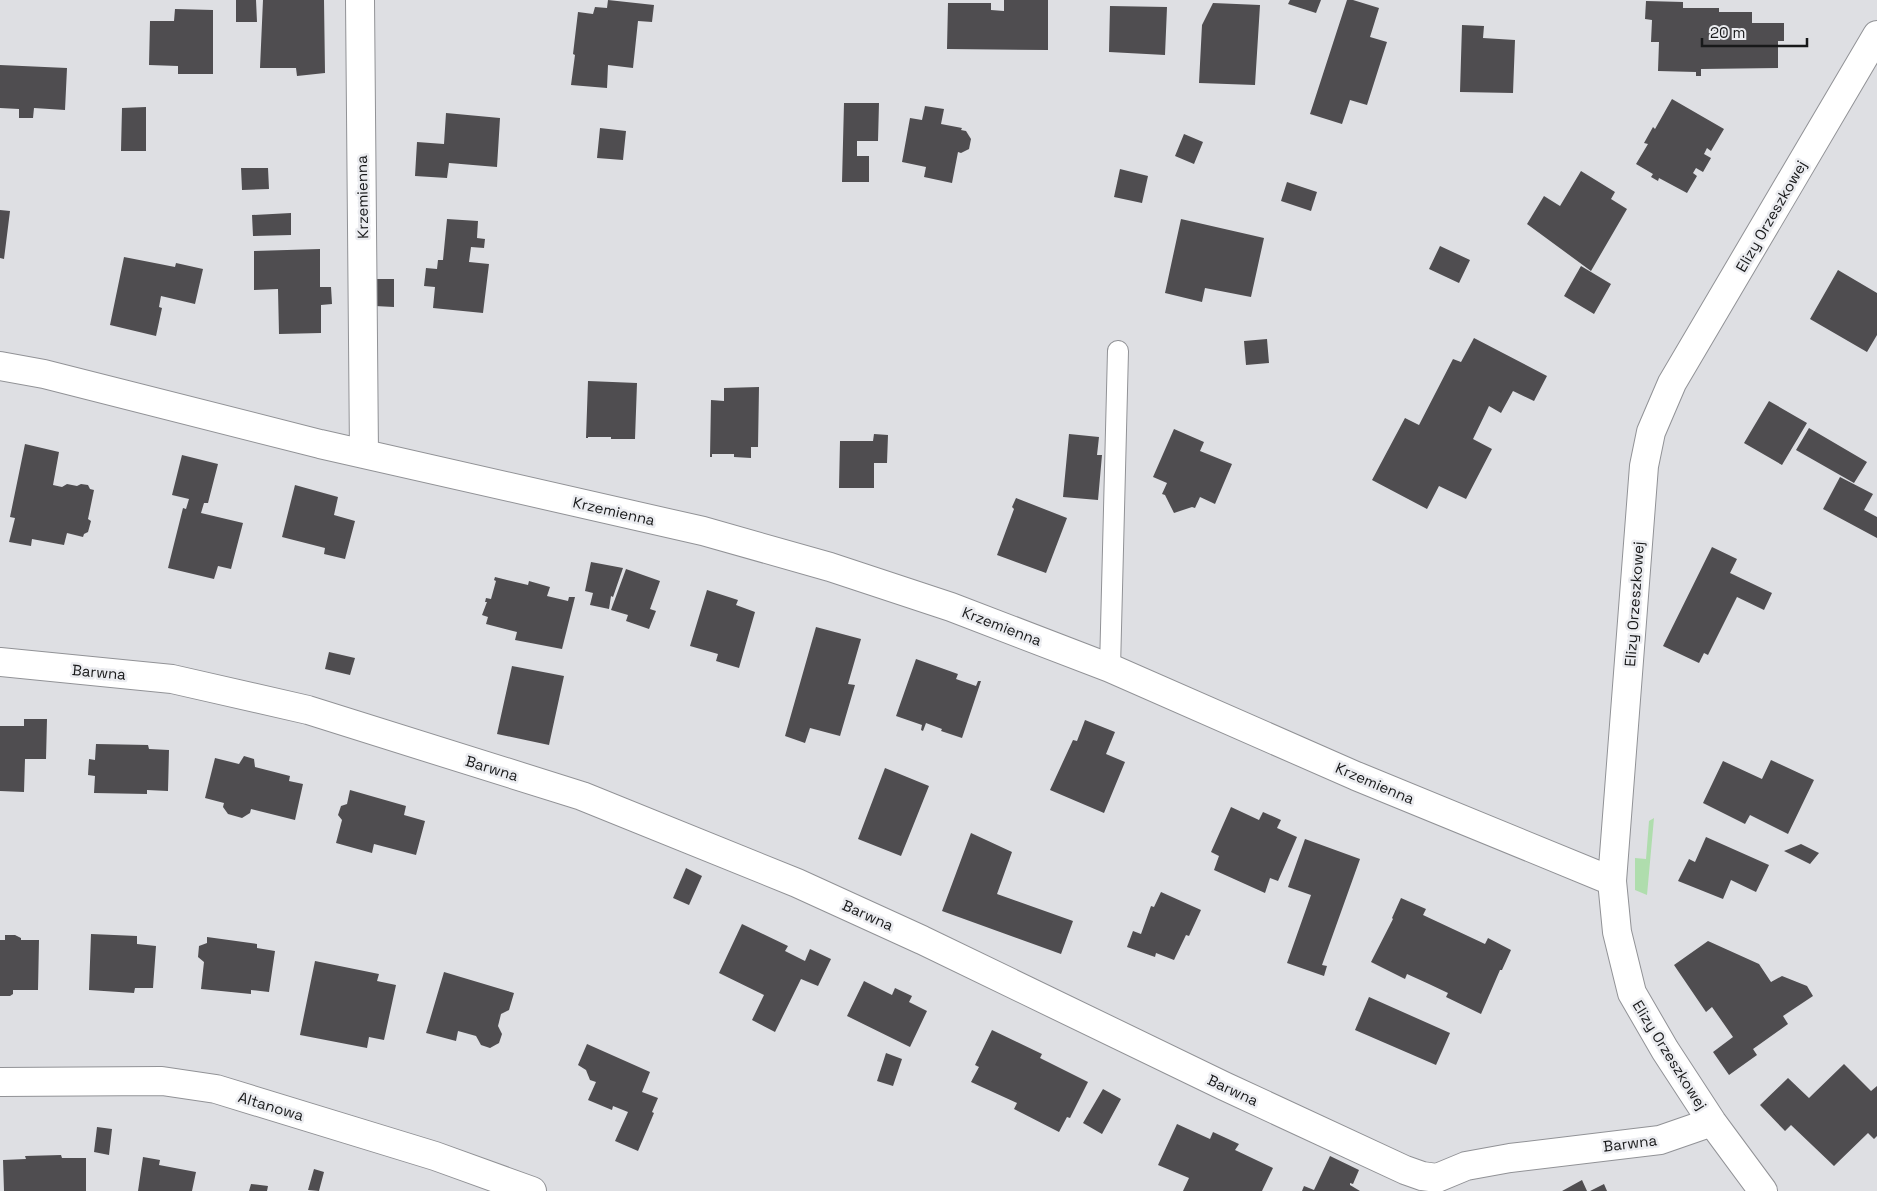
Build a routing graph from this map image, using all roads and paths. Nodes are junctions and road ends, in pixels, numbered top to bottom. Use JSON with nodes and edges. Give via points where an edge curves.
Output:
{"nodes":[{"id":1,"x":360,"y":0,"type":"edge"},
{"id":2,"x":1877,"y":35,"type":"edge"},
{"id":3,"x":1118,"y":351,"type":"dead end"},
{"id":4,"x":0,"y":366,"type":"edge"},
{"id":5,"x":364,"y":454,"type":"junction"},
{"id":6,"x":0,"y":662,"type":"edge"},
{"id":7,"x":1110,"y":668,"type":"junction"},
{"id":8,"x":1612,"y":881,"type":"junction"},
{"id":9,"x":0,"y":1082,"type":"edge"},
{"id":10,"x":1712,"y":1122,"type":"junction"},
{"id":11,"x":1436,"y":1185,"type":"edge"},
{"id":12,"x":532,"y":1191,"type":"edge"},
{"id":13,"x":1763,"y":1191,"type":"edge"}],
"edges":[{"from":1,"to":5,"type":"street","name":"Krzemienna"},
{"from":2,"to":8,"type":"street","name":"Elizy Orzeszkowej","via":[[1672,382],[1651,432],[1644,466]]},
{"from":3,"to":7,"type":"lane"},
{"from":4,"to":5,"type":"street","name":"Krzemienna","via":[[44,374]]},
{"from":5,"to":7,"type":"street","name":"Krzemienna","via":[[703,531],[830,567],[951,607]]},
{"from":6,"to":11,"type":"street","name":"Barwna","via":[[172,679],[308,710],[582,796],[806,887]]},
{"from":7,"to":8,"type":"street","name":"Krzemienna","via":[[1356,776]]},
{"from":8,"to":10,"type":"street","name":"Elizy Orzeszkowej","via":[[1617,932],[1632,994],[1664,1050]]},
{"from":9,"to":12,"type":"street","name":"Altanowa","via":[[162,1081],[216,1089],[436,1156]]},
{"from":10,"to":11,"type":"street","name":"Barwna","via":[[1660,1140],[1466,1166]]},
{"from":10,"to":13,"type":"street","name":"Elizy Orzeszkowej"}]}
